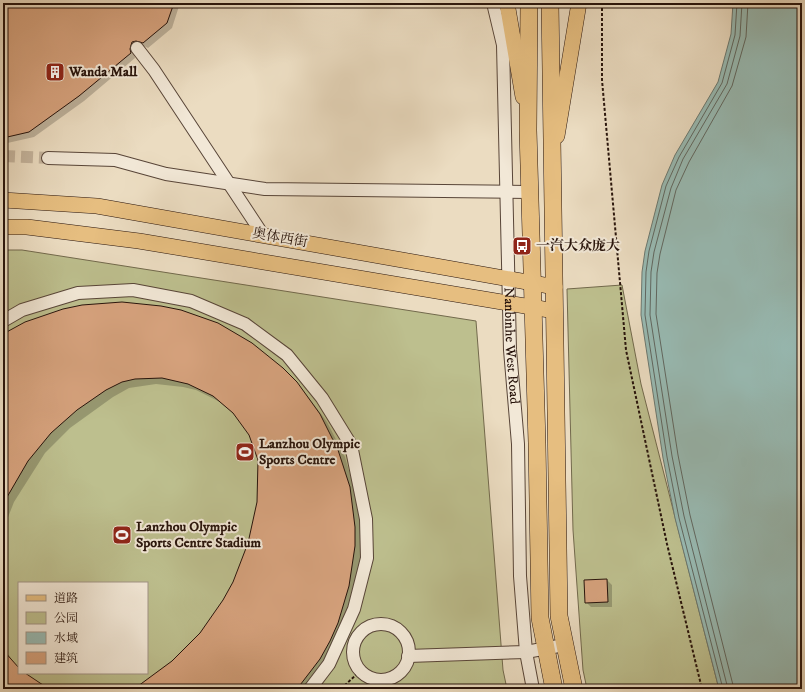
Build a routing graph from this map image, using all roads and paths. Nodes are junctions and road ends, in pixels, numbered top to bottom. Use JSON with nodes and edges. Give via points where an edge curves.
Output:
{"nodes":[{"id":1,"x":493,"y":3,"type":"edge"},
{"id":2,"x":507,"y":3,"type":"edge"},
{"id":3,"x":529,"y":3,"type":"edge"},
{"id":4,"x":550,"y":3,"type":"edge"},
{"id":5,"x":602,"y":3,"type":"edge"},
{"id":6,"x":578,"y":6,"type":"edge"},
{"id":7,"x":137,"y":48,"type":"dead end"},
{"id":8,"x":528,"y":130,"type":"junction"},
{"id":9,"x":48,"y":158,"type":"tunnel mouth"},
{"id":10,"x":553,"y":161,"type":"junction"},
{"id":11,"x":229,"y":184,"type":"junction"},
{"id":12,"x":507,"y":192,"type":"junction"},
{"id":13,"x":530,"y":192,"type":"junction"},
{"id":14,"x":3,"y":200,"type":"edge"},
{"id":15,"x":3,"y":227,"type":"edge"},
{"id":16,"x":263,"y":235,"type":"junction"},
{"id":17,"x":509,"y":278,"type":"junction"},
{"id":18,"x":533,"y":283,"type":"junction"},
{"id":19,"x":555,"y":287,"type":"junction"},
{"id":20,"x":509,"y":304,"type":"junction"},
{"id":21,"x":533,"y":308,"type":"junction"},
{"id":22,"x":555,"y":311,"type":"junction"},
{"id":23,"x":3,"y":321,"type":"edge"},
{"id":24,"x":342,"y":638,"type":"junction"},
{"id":25,"x":353,"y":645,"type":"junction"},
{"id":26,"x":564,"y":645,"type":"junction"},
{"id":27,"x":546,"y":649,"type":"junction"},
{"id":28,"x":526,"y":652,"type":"junction"},
{"id":29,"x":408,"y":656,"type":"junction"},
{"id":30,"x":360,"y":671,"type":"junction"},
{"id":31,"x":310,"y":689,"type":"edge"},
{"id":32,"x":342,"y":689,"type":"edge"},
{"id":33,"x":533,"y":689,"type":"edge"},
{"id":34,"x":554,"y":689,"type":"edge"},
{"id":35,"x":574,"y":689,"type":"edge"},
{"id":36,"x":702,"y":689,"type":"edge"}],
"edges":[{"from":1,"to":12,"type":"street","name":"Nanbinhe West Road","via":[[503,45]]},
{"from":2,"to":8,"type":"main road"},
{"from":3,"to":8,"type":"highway","name":"Nanbinhe West Road"},
{"from":4,"to":10,"type":"highway"},
{"from":5,"to":36,"type":"path","via":[[602,80],[626,350],[667,544]]},
{"from":6,"to":10,"type":"main road"},
{"from":7,"to":11,"type":"street"},
{"from":8,"to":13,"type":"highway","name":"Nanbinhe West Road"},
{"from":9,"to":11,"type":"street","via":[[116,160],[166,174]]},
{"from":10,"to":19,"type":"highway"},
{"from":11,"to":12,"type":"street","via":[[265,189]]},
{"from":11,"to":16,"type":"street"},
{"from":12,"to":13,"type":"street"},
{"from":12,"to":17,"type":"street","name":"Nanbinhe West Road"},
{"from":13,"to":18,"type":"highway","name":"Nanbinhe West Road"},
{"from":14,"to":16,"type":"main road","name":"奥体西街","via":[[97,206]]},
{"from":15,"to":20,"type":"main road","name":"奥体西街","via":[[27,227],[139,241]]},
{"from":16,"to":17,"type":"main road","name":"奥体西街"},
{"from":17,"to":18,"type":"main road","name":"奥体西街"},
{"from":17,"to":20,"type":"street","name":"Nanbinhe West Road"},
{"from":18,"to":19,"type":"main road","name":"奥体西街"},
{"from":18,"to":21,"type":"highway","name":"Nanbinhe West Road"},
{"from":19,"to":22,"type":"highway"},
{"from":20,"to":21,"type":"main road","name":"奥体西街"},
{"from":20,"to":28,"type":"street","name":"Nanbinhe West Road","via":[[518,444],[520,576]]},
{"from":21,"to":22,"type":"main road","name":"奥体西街"},
{"from":21,"to":27,"type":"highway","name":"Nanbinhe West Road","via":[[540,618]]},
{"from":22,"to":26,"type":"highway","via":[[559,616]]},
{"from":23,"to":24,"type":"street","via":[[22,310],[78,293],[133,290],[191,301],[245,324],[287,356],[322,398],[351,445],[361,487],[366,519],[367,558],[354,609]]},
{"from":24,"to":25,"type":"street"},
{"from":24,"to":31,"type":"street"},
{"from":25,"to":29,"type":"street","via":[[357,636],[364,630],[372,625],[382,624],[391,626],[405,638]]},
{"from":25,"to":30,"type":"street","via":[[353,654]]},
{"from":26,"to":27,"type":"street"},
{"from":26,"to":35,"type":"highway"},
{"from":27,"to":28,"type":"street"},
{"from":27,"to":34,"type":"highway","name":"Nanbinhe West Road"},
{"from":28,"to":29,"type":"street"},
{"from":28,"to":33,"type":"street","name":"Nanbinhe West Road"},
{"from":29,"to":30,"type":"street","via":[[406,665],[400,672],[388,679],[375,680]]},
{"from":30,"to":32,"type":"path"}]}
